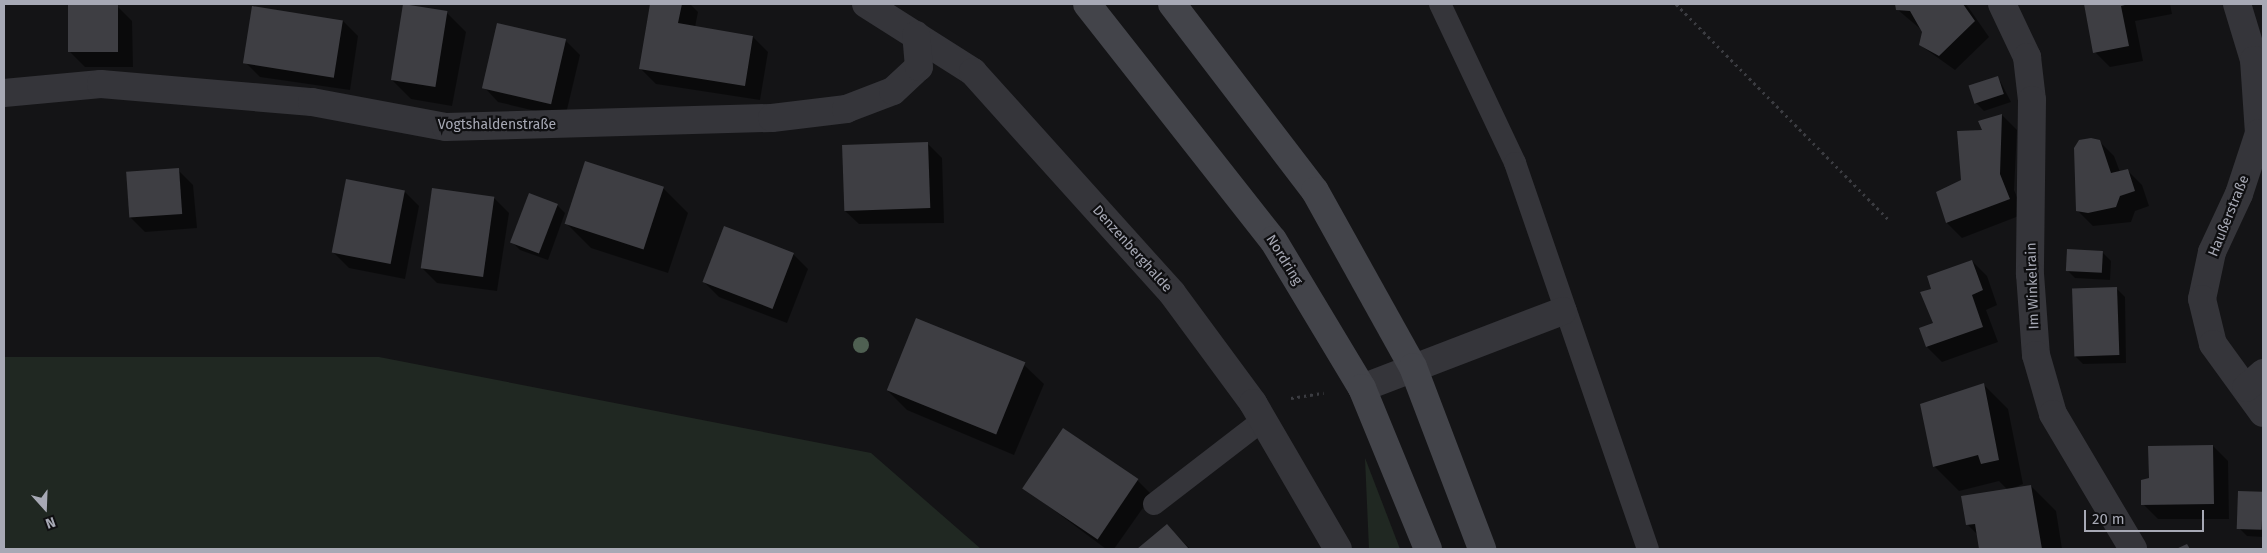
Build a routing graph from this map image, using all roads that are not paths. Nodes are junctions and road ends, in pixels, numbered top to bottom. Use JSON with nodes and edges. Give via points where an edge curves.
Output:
{"nodes":[{"id":1,"x":866,"y":4,"type":"edge"},
{"id":2,"x":1087,"y":4,"type":"edge"},
{"id":3,"x":1172,"y":4,"type":"edge"},
{"id":4,"x":1440,"y":4,"type":"edge"},
{"id":5,"x":2002,"y":4,"type":"edge"},
{"id":6,"x":2237,"y":4,"type":"edge"},
{"id":7,"x":916,"y":35,"type":"junction"},
{"id":8,"x":4,"y":93,"type":"edge"},
{"id":9,"x":1563,"y":310,"type":"junction"},
{"id":10,"x":1413,"y":367,"type":"junction"},
{"id":11,"x":2254,"y":380,"type":"edge"},
{"id":12,"x":1362,"y":388,"type":"junction"},
{"id":13,"x":1258,"y":411,"type":"junction"},
{"id":14,"x":2263,"y":413,"type":"edge"},
{"id":15,"x":1154,"y":504,"type":"dead end"},
{"id":16,"x":1338,"y":549,"type":"edge"},
{"id":17,"x":1428,"y":549,"type":"edge"},
{"id":18,"x":1482,"y":549,"type":"edge"},
{"id":19,"x":1648,"y":549,"type":"edge"},
{"id":20,"x":2133,"y":549,"type":"edge"}],
"edges":[{"from":1,"to":7,"type":"street","name":"Denzenberghalde"},
{"from":2,"to":12,"type":"street","name":"Nordring","via":[[1273,240]]},
{"from":3,"to":10,"type":"street","via":[[1315,191]]},
{"from":4,"to":9,"type":"lane","via":[[1515,163]]},
{"from":5,"to":20,"type":"street","name":"Im Winkelrain","via":[[2028,57],[2032,100],[2030,274],[2036,355],[2053,414]]},
{"from":6,"to":11,"type":"street","name":"Haußerstraße","via":[[2254,60],[2259,133],[2239,194],[2212,252],[2202,300],[2213,344]]},
{"from":7,"to":8,"type":"street","name":"Vogtshaldenstraße","via":[[919,67],[893,92],[846,109],[772,118],[446,127],[312,102],[101,84]]},
{"from":7,"to":13,"type":"street","name":"Denzenberghalde","via":[[973,72],[1172,293]]},
{"from":9,"to":10,"type":"street"},
{"from":9,"to":19,"type":"lane","via":[[1626,475]]},
{"from":10,"to":12,"type":"street"},
{"from":10,"to":18,"type":"street"},
{"from":11,"to":14,"type":"street","name":"Haußerstraße"},
{"from":12,"to":17,"type":"street","name":"Nordring"},
{"from":13,"to":15,"type":"lane"},
{"from":13,"to":16,"type":"street","name":"Denzenberghalde"}]}
